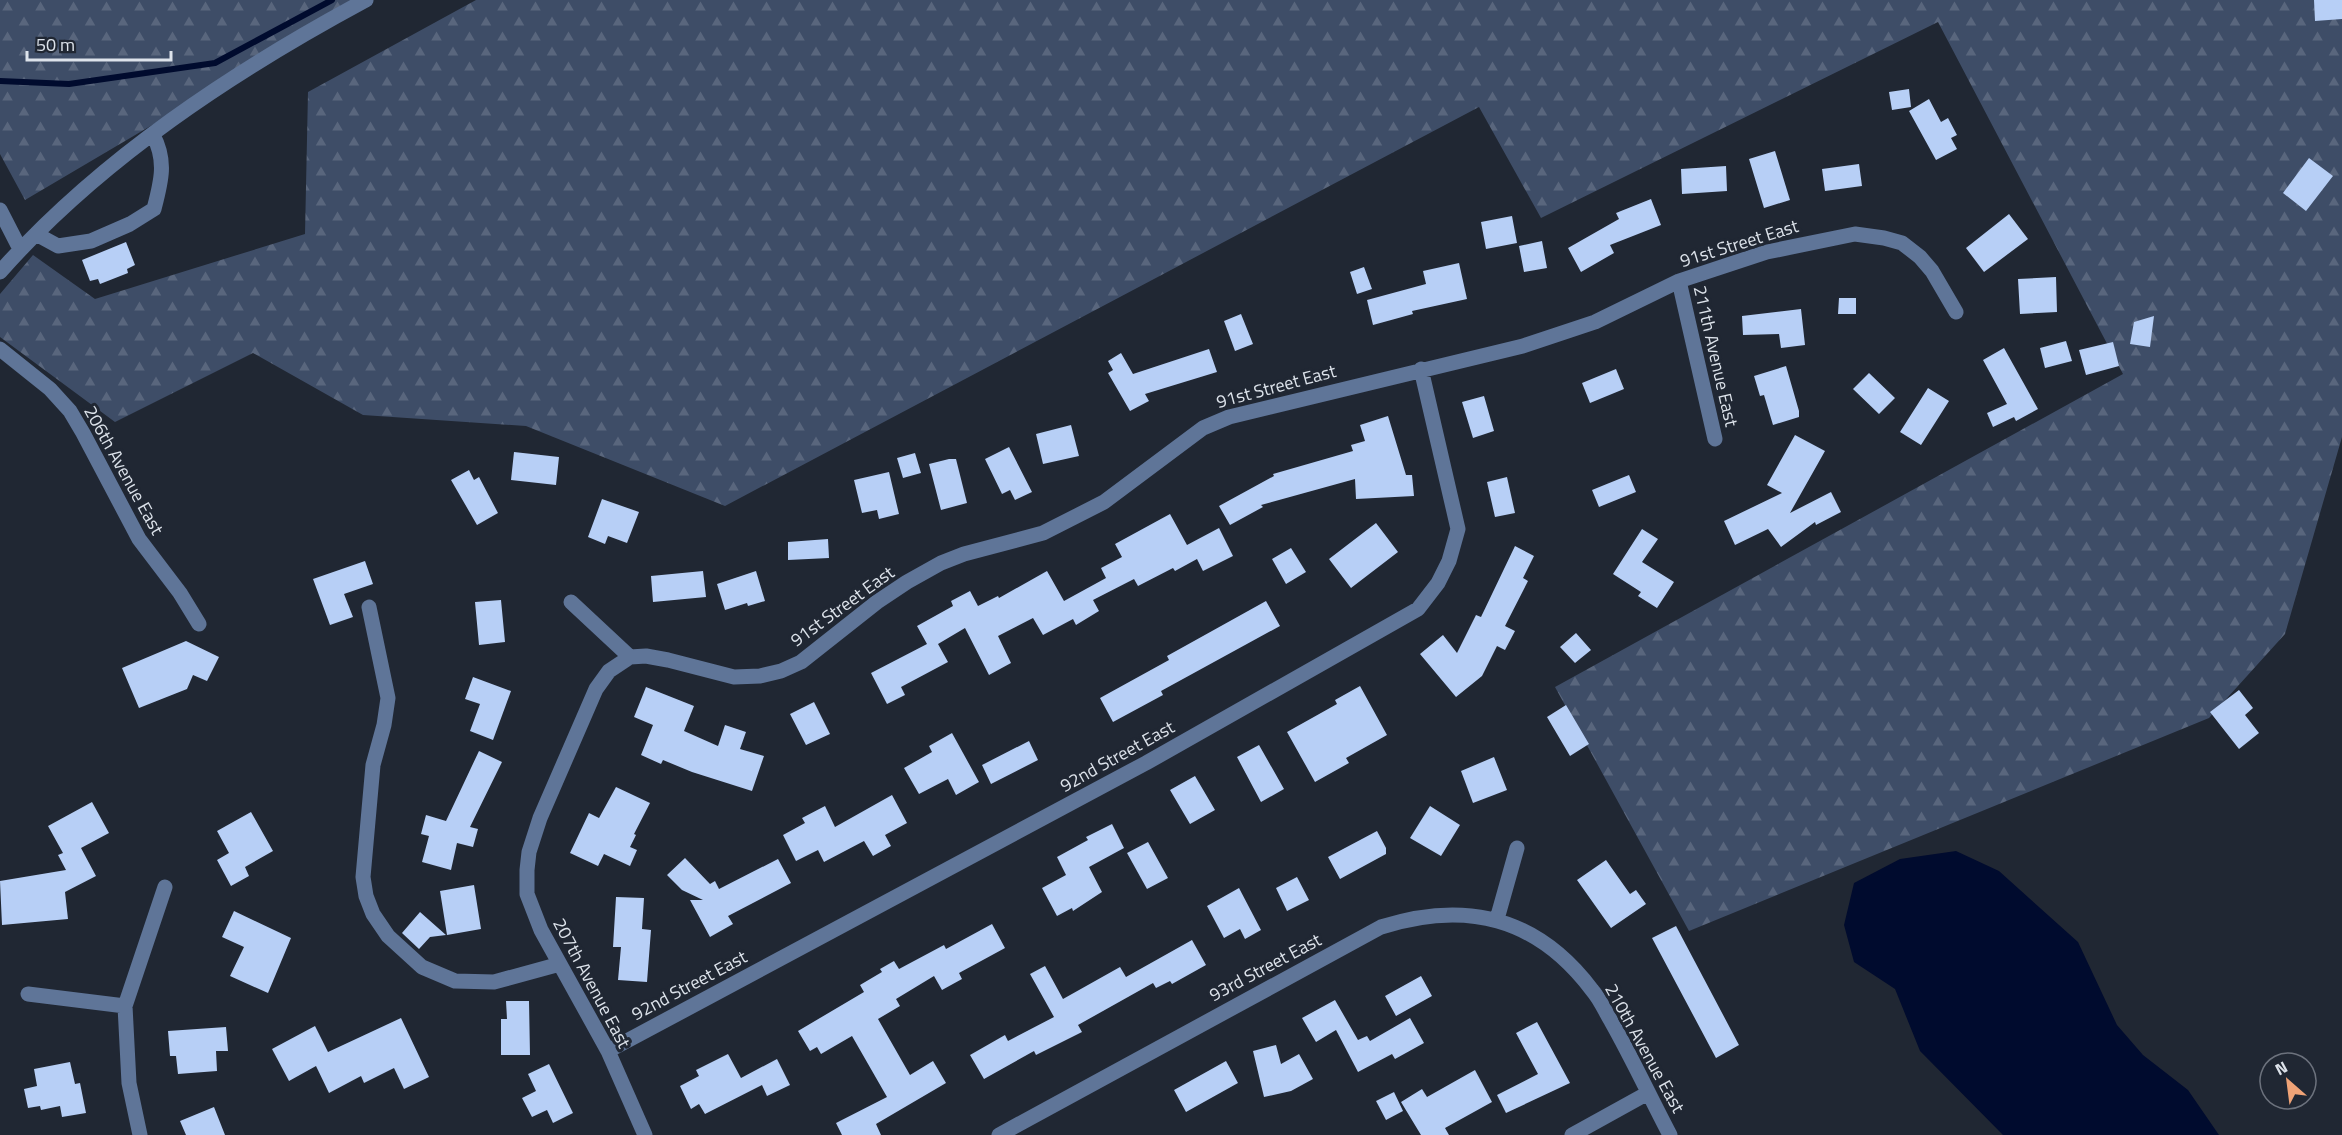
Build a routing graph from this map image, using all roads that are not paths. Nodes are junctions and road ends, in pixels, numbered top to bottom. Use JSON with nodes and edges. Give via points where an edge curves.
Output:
{"nodes":[{"id":1,"x":366,"y":0,"type":"edge"},
{"id":2,"x":153,"y":135,"type":"junction"},
{"id":3,"x":0,"y":210,"type":"edge"},
{"id":4,"x":36,"y":234,"type":"junction"},
{"id":5,"x":20,"y":249,"type":"junction"},
{"id":6,"x":0,"y":272,"type":"edge"},
{"id":7,"x":1679,"y":281,"type":"junction"},
{"id":8,"x":1956,"y":312,"type":"dead end"},
{"id":9,"x":0,"y":349,"type":"edge"},
{"id":10,"x":1421,"y":369,"type":"junction"},
{"id":11,"x":1715,"y":439,"type":"dead end"},
{"id":12,"x":571,"y":602,"type":"dead end"},
{"id":13,"x":369,"y":607,"type":"dead end"},
{"id":14,"x":199,"y":624,"type":"dead end"},
{"id":15,"x":630,"y":657,"type":"junction"},
{"id":16,"x":1517,"y":848,"type":"dead end"},
{"id":17,"x":165,"y":887,"type":"dead end"},
{"id":18,"x":1497,"y":919,"type":"junction"},
{"id":19,"x":560,"y":964,"type":"junction"},
{"id":20,"x":28,"y":994,"type":"dead end"},
{"id":21,"x":125,"y":1006,"type":"junction"},
{"id":22,"x":608,"y":1051,"type":"junction"},
{"id":23,"x":1648,"y":1093,"type":"junction"},
{"id":24,"x":140,"y":1135,"type":"edge"},
{"id":25,"x":645,"y":1135,"type":"edge"},
{"id":26,"x":999,"y":1135,"type":"edge"},
{"id":27,"x":1572,"y":1135,"type":"edge"},
{"id":28,"x":1670,"y":1135,"type":"edge"}],
"edges":[{"from":1,"to":2,"type":"street","via":[[236,76]]},
{"from":2,"to":4,"type":"street","via":[[62,208]]},
{"from":2,"to":4,"type":"street","via":[[161,149],[162,176],[154,209],[91,241],[58,246]]},
{"from":3,"to":5,"type":"street"},
{"from":4,"to":5,"type":"street"},
{"from":5,"to":6,"type":"street"},
{"from":7,"to":8,"type":"street","name":"91st Street East","via":[[1776,250],[1845,236],[1884,238],[1902,243],[1920,257]]},
{"from":7,"to":10,"type":"street","name":"91st Street East","via":[[1595,322],[1558,335]]},
{"from":7,"to":11,"type":"street","name":"211th Avenue East"},
{"from":9,"to":14,"type":"street","name":"206th Avenue East","via":[[50,389],[70,411],[139,539]]},
{"from":10,"to":15,"type":"street","name":"91st Street East","via":[[1229,417],[1203,428],[1104,502],[1043,533],[941,563],[877,602],[801,662],[781,671],[734,677],[668,660]]},
{"from":10,"to":22,"type":"street","name":"92nd Street East","via":[[1458,529],[1449,561],[1418,609],[1146,763]]},
{"from":12,"to":15,"type":"street"},
{"from":13,"to":19,"type":"street","via":[[388,698],[374,765],[363,877],[373,914],[388,936],[422,967],[455,981],[494,982]]},
{"from":15,"to":19,"type":"street","name":"207th Avenue East","via":[[609,671],[596,689],[529,852],[527,894]]},
{"from":16,"to":18,"type":"street"},
{"from":17,"to":21,"type":"street"},
{"from":18,"to":23,"type":"street","name":"210th Avenue East","via":[[1542,941],[1593,990]]},
{"from":18,"to":26,"type":"street","name":"93rd Street East","via":[[1468,915],[1409,918],[1381,927]]},
{"from":19,"to":22,"type":"street","name":"207th Avenue East"},
{"from":20,"to":21,"type":"street"},
{"from":21,"to":24,"type":"street","via":[[129,1083]]},
{"from":22,"to":25,"type":"street","name":"207th Avenue East"},
{"from":23,"to":27,"type":"street"},
{"from":23,"to":28,"type":"street","name":"210th Avenue East"}]}
